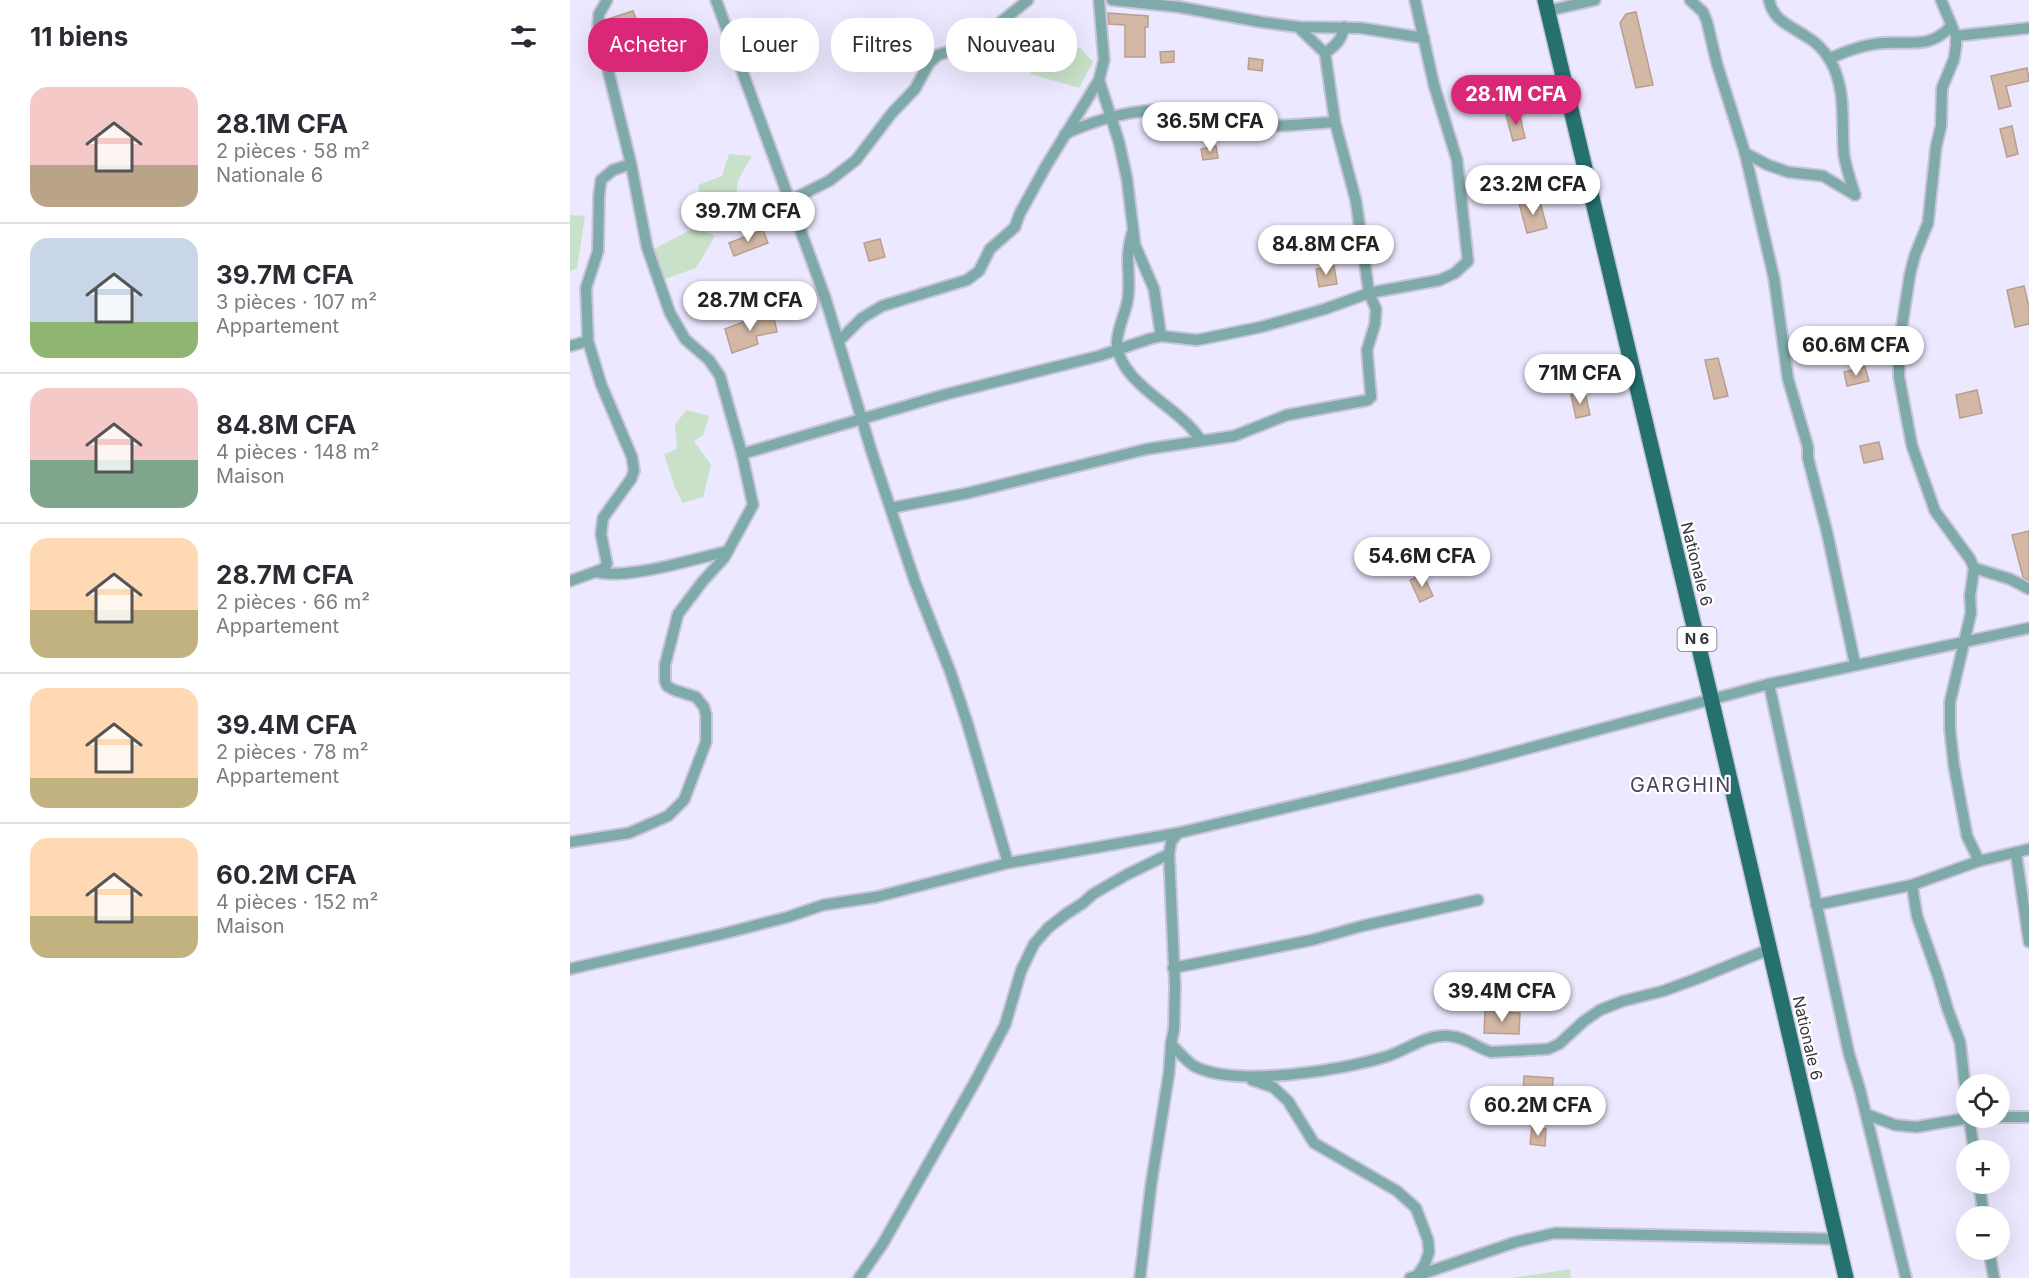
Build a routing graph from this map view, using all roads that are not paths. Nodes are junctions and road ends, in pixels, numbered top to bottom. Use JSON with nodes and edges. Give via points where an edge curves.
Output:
{"nodes":[{"id":1,"x":607,"y":0,"type":"edge"},
{"id":2,"x":716,"y":0,"type":"edge"},
{"id":3,"x":1028,"y":0,"type":"edge"},
{"id":4,"x":1099,"y":0,"type":"edge"},
{"id":5,"x":1112,"y":0,"type":"edge"},
{"id":6,"x":1415,"y":0,"type":"edge"},
{"id":7,"x":1595,"y":0,"type":"edge"},
{"id":8,"x":1690,"y":0,"type":"edge"},
{"id":9,"x":1769,"y":0,"type":"edge"},
{"id":10,"x":1941,"y":0,"type":"edge"},
{"id":11,"x":1546,"y":5,"type":"edge"},
{"id":12,"x":1299,"y":27,"type":"junction"},
{"id":13,"x":1344,"y":27,"type":"junction"},
{"id":14,"x":2029,"y":28,"type":"edge"},
{"id":15,"x":1953,"y":31,"type":"junction"},
{"id":16,"x":1424,"y":38,"type":"junction"},
{"id":17,"x":1325,"y":53,"type":"junction"},
{"id":18,"x":1829,"y":59,"type":"junction"},
{"id":19,"x":1099,"y":80,"type":"junction"},
{"id":20,"x":1111,"y":117,"type":"junction"},
{"id":21,"x":1335,"y":122,"type":"junction"},
{"id":22,"x":1065,"y":134,"type":"junction"},
{"id":23,"x":1745,"y":153,"type":"junction"},
{"id":24,"x":631,"y":164,"type":"junction"},
{"id":25,"x":789,"y":201,"type":"junction"},
{"id":26,"x":1132,"y":231,"type":"junction"},
{"id":27,"x":1369,"y":293,"type":"junction"},
{"id":28,"x":1161,"y":336,"type":"junction"},
{"id":29,"x":588,"y":341,"type":"junction"},
{"id":30,"x":839,"y":341,"type":"junction"},
{"id":31,"x":570,"y":346,"type":"edge"},
{"id":32,"x":1118,"y":350,"type":"junction"},
{"id":33,"x":861,"y":418,"type":"junction"},
{"id":34,"x":1201,"y":440,"type":"junction"},
{"id":35,"x":742,"y":454,"type":"junction"},
{"id":36,"x":891,"y":508,"type":"junction"},
{"id":37,"x":728,"y":551,"type":"junction"},
{"id":38,"x":1974,"y":568,"type":"junction"},
{"id":39,"x":595,"y":572,"type":"junction"},
{"id":40,"x":570,"y":581,"type":"edge"},
{"id":41,"x":2029,"y":589,"type":"edge"},
{"id":42,"x":2029,"y":628,"type":"edge"},
{"id":43,"x":1966,"y":641,"type":"junction"},
{"id":44,"x":1856,"y":664,"type":"junction"},
{"id":45,"x":1769,"y":684,"type":"junction"},
{"id":46,"x":1711,"y":698,"type":"junction"},
{"id":47,"x":1178,"y":833,"type":"junction"},
{"id":48,"x":570,"y":842,"type":"edge"},
{"id":49,"x":2029,"y":849,"type":"edge"},
{"id":50,"x":2016,"y":852,"type":"junction"},
{"id":51,"x":1169,"y":854,"type":"junction"},
{"id":52,"x":1979,"y":861,"type":"junction"},
{"id":53,"x":1008,"y":863,"type":"junction"},
{"id":54,"x":1912,"y":885,"type":"junction"},
{"id":55,"x":1478,"y":900,"type":"dead end"},
{"id":56,"x":1816,"y":905,"type":"junction"},
{"id":57,"x":2029,"y":942,"type":"edge"},
{"id":58,"x":1770,"y":949,"type":"junction"},
{"id":59,"x":1173,"y":968,"type":"junction"},
{"id":60,"x":570,"y":969,"type":"edge"},
{"id":61,"x":1171,"y":1044,"type":"junction"},
{"id":62,"x":1964,"y":1074,"type":"edge"},
{"id":63,"x":1237,"y":1076,"type":"junction"},
{"id":64,"x":1866,"y":1114,"type":"junction"},
{"id":65,"x":2010,"y":1117,"type":"edge"},
{"id":66,"x":2029,"y":1117,"type":"edge"},
{"id":67,"x":1956,"y":1120,"type":"edge"},
{"id":68,"x":1837,"y":1239,"type":"junction"},
{"id":69,"x":1991,"y":1260,"type":"edge"},
{"id":70,"x":1414,"y":1277,"type":"edge"},
{"id":71,"x":859,"y":1278,"type":"edge"},
{"id":72,"x":1140,"y":1278,"type":"edge"},
{"id":73,"x":1846,"y":1278,"type":"edge"},
{"id":74,"x":1906,"y":1278,"type":"edge"},
{"id":75,"x":1994,"y":1278,"type":"edge"}],
"edges":[{"from":1,"to":24,"type":"street","via":[[599,14],[598,29]]},
{"from":2,"to":25,"type":"street"},
{"from":3,"to":25,"type":"street","via":[[975,44],[938,55],[856,160],[829,181]]},
{"from":4,"to":19,"type":"street","via":[[1104,60]]},
{"from":5,"to":12,"type":"street"},
{"from":6,"to":16,"type":"street"},
{"from":7,"to":11,"type":"street"},
{"from":8,"to":23,"type":"street","via":[[1707,22]]},
{"from":9,"to":18,"type":"street","via":[[1778,19],[1810,38]]},
{"from":10,"to":15,"type":"street"},
{"from":11,"to":46,"type":"main road","name":"Nationale 6","number":"N 6"},
{"from":12,"to":13,"type":"street"},
{"from":12,"to":17,"type":"street"},
{"from":13,"to":16,"type":"street"},
{"from":13,"to":17,"type":"street","via":[[1338,43]]},
{"from":14,"to":15,"type":"street"},
{"from":15,"to":18,"type":"street","via":[[1927,42],[1883,43]]},
{"from":15,"to":38,"type":"street","via":[[1954,60],[1942,88],[1928,223],[1915,255],[1902,317],[1899,377],[1912,446],[1935,511]]},
{"from":16,"to":27,"type":"street","via":[[1457,160],[1468,261],[1440,280]]},
{"from":17,"to":21,"type":"street"},
{"from":18,"to":23,"type":"street","via":[[1842,94],[1844,156],[1855,195],[1823,176],[1788,172]]},
{"from":19,"to":20,"type":"street"},
{"from":19,"to":22,"type":"street"},
{"from":20,"to":21,"type":"street","via":[[1160,109],[1204,112],[1269,126]]},
{"from":20,"to":22,"type":"street"},
{"from":20,"to":26,"type":"street","via":[[1127,179]]},
{"from":21,"to":27,"type":"street","via":[[1356,201]]},
{"from":22,"to":30,"type":"street","via":[[1015,227],[990,249],[979,271],[967,280],[882,306],[862,318]]},
{"from":23,"to":44,"type":"street","via":[[1774,278],[1788,379],[1808,447]]},
{"from":24,"to":29,"type":"street","via":[[613,170],[601,180],[598,251],[586,288]]},
{"from":24,"to":35,"type":"street","via":[[647,248],[670,314],[685,339],[709,360],[720,376]]},
{"from":25,"to":30,"type":"street"},
{"from":26,"to":28,"type":"street","via":[[1154,290]]},
{"from":26,"to":32,"type":"street","via":[[1127,254],[1128,294]]},
{"from":27,"to":28,"type":"street","via":[[1261,327],[1197,340]]},
{"from":27,"to":34,"type":"street","via":[[1377,315],[1367,350],[1372,392],[1368,400],[1287,415],[1234,436]]},
{"from":28,"to":32,"type":"street"},
{"from":29,"to":31,"type":"street"},
{"from":29,"to":39,"type":"street","via":[[634,471],[603,518],[601,534],[607,564]]},
{"from":30,"to":33,"type":"street"},
{"from":32,"to":33,"type":"street"},
{"from":32,"to":34,"type":"street","via":[[1125,366],[1140,383]]},
{"from":33,"to":35,"type":"street"},
{"from":33,"to":36,"type":"street"},
{"from":34,"to":36,"type":"street"},
{"from":35,"to":37,"type":"street","via":[[753,506]]},
{"from":36,"to":53,"type":"street","via":[[967,722]]},
{"from":37,"to":39,"type":"street","via":[[626,574]]},
{"from":37,"to":48,"type":"street","via":[[678,614],[665,665],[667,686],[696,697],[706,715],[706,742],[684,800],[668,816],[629,833]]},
{"from":38,"to":41,"type":"street"},
{"from":38,"to":43,"type":"street"},
{"from":39,"to":40,"type":"street"},
{"from":42,"to":43,"type":"street"},
{"from":43,"to":44,"type":"street"},
{"from":43,"to":52,"type":"street","via":[[1950,702],[1950,730],[1967,836]]},
{"from":44,"to":45,"type":"street"},
{"from":45,"to":46,"type":"street"},
{"from":45,"to":56,"type":"street"},
{"from":46,"to":47,"type":"street","via":[[1466,765]]},
{"from":46,"to":58,"type":"main road","name":"Nationale 6","number":"N 6"},
{"from":47,"to":51,"type":"street"},
{"from":47,"to":53,"type":"street"},
{"from":49,"to":50,"type":"street"},
{"from":50,"to":52,"type":"street"},
{"from":50,"to":57,"type":"street"},
{"from":51,"to":59,"type":"street"},
{"from":51,"to":71,"type":"street","via":[[1093,894],[1048,928],[1034,944],[1021,971],[1005,1025],[981,1071],[882,1245]]},
{"from":52,"to":54,"type":"street"},
{"from":53,"to":60,"type":"street","via":[[876,897],[823,904],[766,923]]},
{"from":54,"to":56,"type":"street"},
{"from":54,"to":62,"type":"street","via":[[1917,916],[1960,1042]]},
{"from":55,"to":59,"type":"street"},
{"from":56,"to":64,"type":"street","via":[[1848,1054]]},
{"from":58,"to":63,"type":"street","via":[[1663,991],[1600,1010],[1548,1049],[1491,1052],[1464,1038],[1447,1035],[1374,1060],[1276,1077]]},
{"from":58,"to":68,"type":"main road","name":"Nationale 6","number":"N 6"},
{"from":59,"to":61,"type":"street"},
{"from":61,"to":63,"type":"street","via":[[1194,1065]]},
{"from":61,"to":72,"type":"street"},
{"from":63,"to":70,"type":"street","via":[[1273,1087],[1288,1101],[1314,1143],[1397,1191],[1416,1208],[1429,1252]]},
{"from":64,"to":67,"type":"street","via":[[1896,1125],[1916,1127]]},
{"from":64,"to":74,"type":"street"},
{"from":65,"to":66,"type":"street"},
{"from":68,"to":70,"type":"street","via":[[1555,1233],[1516,1242]]},
{"from":68,"to":73,"type":"main road","name":"Nationale 6","number":"N 6"},
{"from":69,"to":75,"type":"street"}]}
